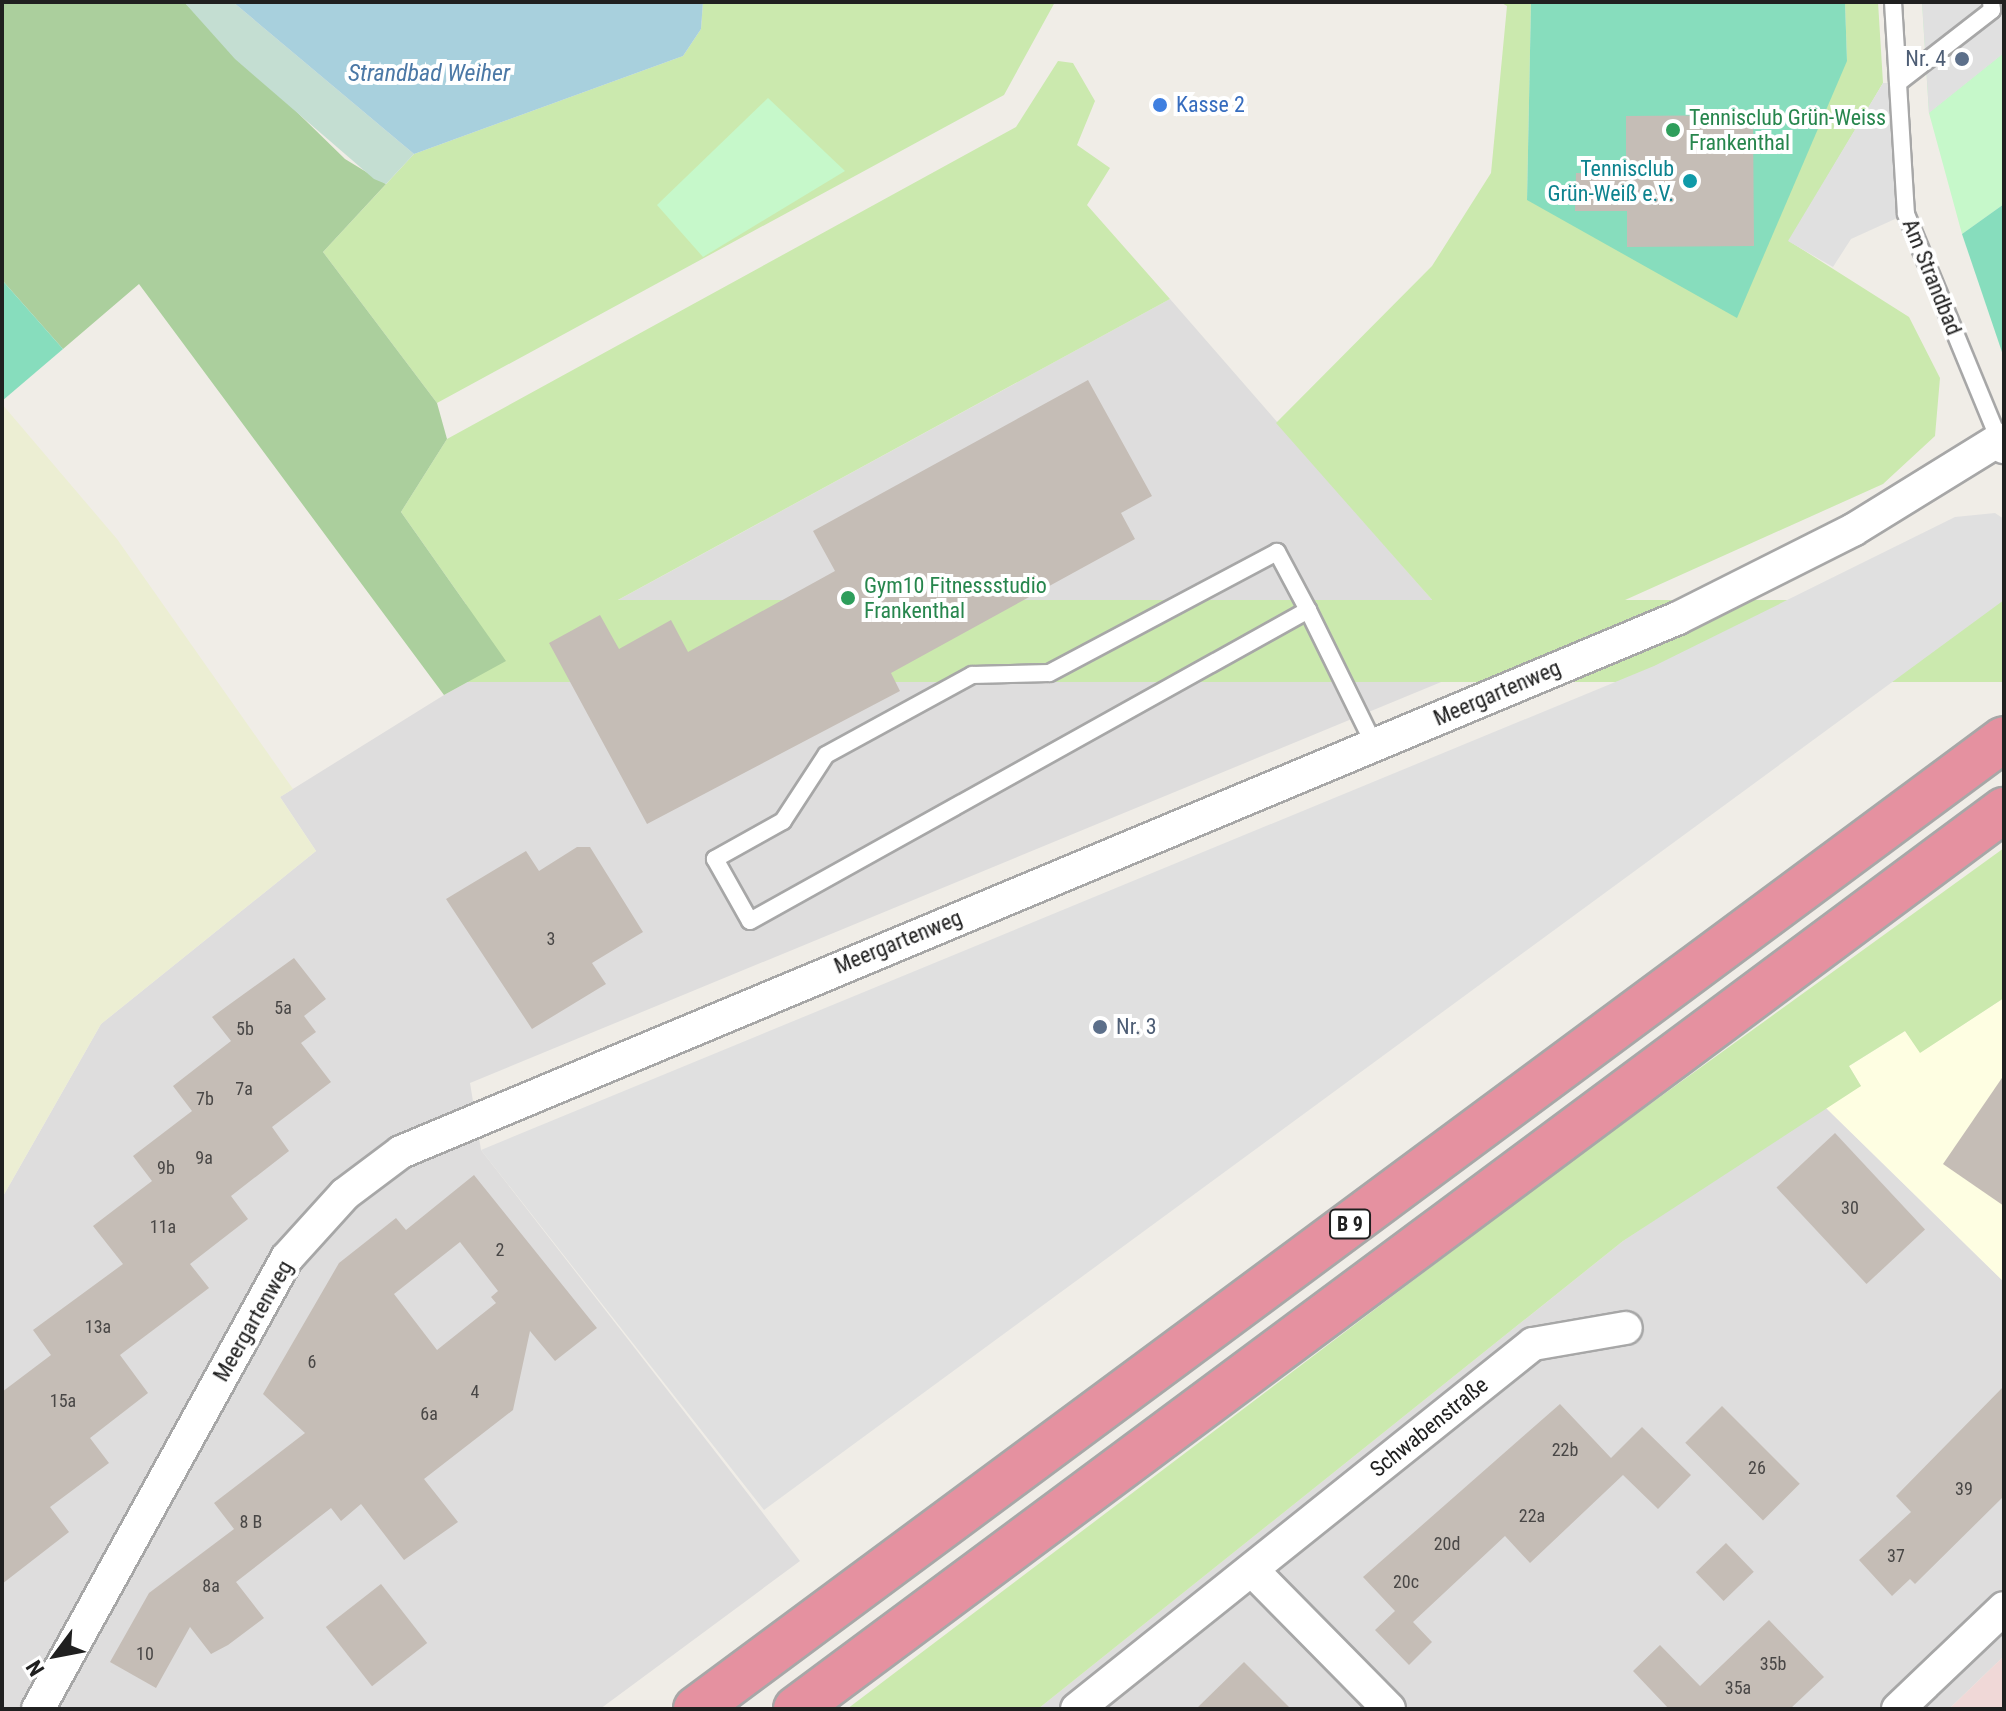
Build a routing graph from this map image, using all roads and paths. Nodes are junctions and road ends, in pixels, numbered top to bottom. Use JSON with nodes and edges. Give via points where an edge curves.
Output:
{"nodes":[{"id":1,"x":1893,"y":2,"type":"edge"},
{"id":2,"x":1991,"y":2,"type":"edge"},
{"id":3,"x":1898,"y":83,"type":"junction"},
{"id":4,"x":2002,"y":444,"type":"edge"},
{"id":5,"x":1308,"y":610,"type":"junction"},
{"id":6,"x":2004,"y":739,"type":"edge"},
{"id":7,"x":1374,"y":744,"type":"junction"},
{"id":8,"x":2004,"y":810,"type":"edge"},
{"id":9,"x":1626,"y":1328,"type":"dead end"},
{"id":10,"x":1252,"y":1570,"type":"junction"},
{"id":11,"x":2004,"y":1608,"type":"edge"},
{"id":12,"x":38,"y":1709,"type":"edge"},
{"id":13,"x":696,"y":1709,"type":"edge"},
{"id":14,"x":796,"y":1709,"type":"edge"},
{"id":15,"x":1077,"y":1709,"type":"edge"},
{"id":16,"x":1389,"y":1709,"type":"edge"},
{"id":17,"x":1898,"y":1709,"type":"edge"}],
"edges":[{"from":1,"to":3,"type":"lane","name":"Am Strandbad"},
{"from":2,"to":3,"type":"lane","via":[[1992,10]]},
{"from":3,"to":4,"type":"lane","name":"Am Strandbad","via":[[1906,214]]},
{"from":4,"to":7,"type":"street","name":"Meergartenweg","via":[[1853,530],[1678,618]]},
{"from":5,"to":5,"type":"lane","via":[[750,921],[715,859],[783,821],[826,755],[972,675],[1049,673],[1277,552]]},
{"from":5,"to":7,"type":"lane"},
{"from":6,"to":13,"type":"highway","number":"B 9"},
{"from":7,"to":12,"type":"street","name":"Meergartenweg","via":[[401,1152],[345,1194],[287,1258]]},
{"from":8,"to":14,"type":"highway","number":"B 9"},
{"from":9,"to":10,"type":"street","name":"Schwabenstraße","via":[[1533,1344]]},
{"from":10,"to":15,"type":"street","name":"Schwabenstraße"},
{"from":10,"to":16,"type":"street"},
{"from":11,"to":17,"type":"street"}]}
